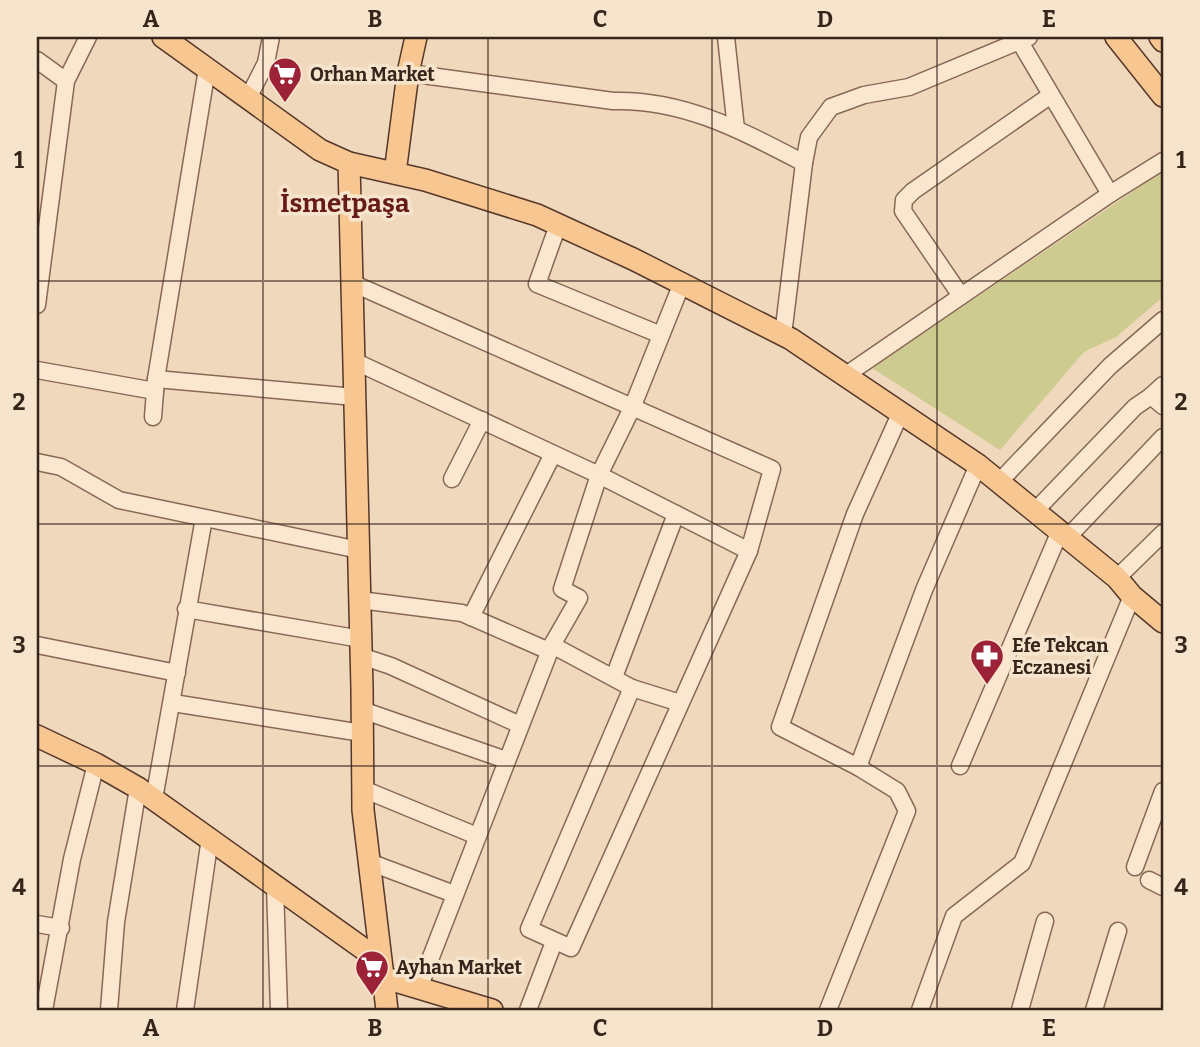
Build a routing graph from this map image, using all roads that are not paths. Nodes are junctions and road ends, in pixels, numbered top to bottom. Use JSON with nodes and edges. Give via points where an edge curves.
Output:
{"nodes":[{"id":1,"x":88,"y":37,"type":"edge"},
{"id":2,"x":271,"y":37,"type":"edge"},
{"id":3,"x":416,"y":37,"type":"edge"},
{"id":4,"x":726,"y":37,"type":"edge"},
{"id":5,"x":1116,"y":37,"type":"edge"},
{"id":6,"x":1160,"y":37,"type":"edge"},
{"id":7,"x":1024,"y":40,"type":"edge"},
{"id":8,"x":174,"y":41,"type":"edge"},
{"id":9,"x":1163,"y":41,"type":"edge"},
{"id":10,"x":37,"y":60,"type":"edge"},
{"id":11,"x":207,"y":69,"type":"junction"},
{"id":12,"x":408,"y":73,"type":"junction"},
{"id":13,"x":66,"y":81,"type":"junction"},
{"id":14,"x":1051,"y":95,"type":"junction"},
{"id":15,"x":1163,"y":96,"type":"edge"},
{"id":16,"x":248,"y":99,"type":"junction"},
{"id":17,"x":736,"y":129,"type":"junction"},
{"id":18,"x":1163,"y":161,"type":"edge"},
{"id":19,"x":349,"y":163,"type":"junction"},
{"id":20,"x":804,"y":163,"type":"junction"},
{"id":21,"x":395,"y":173,"type":"junction"},
{"id":22,"x":1110,"y":194,"type":"junction"},
{"id":23,"x":42,"y":221,"type":"edge"},
{"id":24,"x":558,"y":225,"type":"junction"},
{"id":25,"x":352,"y":283,"type":"junction"},
{"id":26,"x":682,"y":284,"type":"junction"},
{"id":27,"x":961,"y":296,"type":"junction"},
{"id":28,"x":37,"y":305,"type":"edge"},
{"id":29,"x":1163,"y":320,"type":"edge"},
{"id":30,"x":661,"y":335,"type":"junction"},
{"id":31,"x":783,"y":335,"type":"junction"},
{"id":32,"x":354,"y":361,"type":"junction"},
{"id":33,"x":37,"y":370,"type":"edge"},
{"id":34,"x":846,"y":375,"type":"junction"},
{"id":35,"x":155,"y":385,"type":"junction"},
{"id":36,"x":1159,"y":396,"type":"edge"},
{"id":37,"x":355,"y":397,"type":"junction"},
{"id":38,"x":632,"y":408,"type":"junction"},
{"id":39,"x":901,"y":412,"type":"junction"},
{"id":40,"x":153,"y":417,"type":"dead end"},
{"id":41,"x":482,"y":420,"type":"junction"},
{"id":42,"x":1163,"y":438,"type":"edge"},
{"id":43,"x":554,"y":454,"type":"junction"},
{"id":44,"x":37,"y":462,"type":"edge"},
{"id":45,"x":978,"y":465,"type":"junction"},
{"id":46,"x":599,"y":475,"type":"junction"},
{"id":47,"x":452,"y":479,"type":"dead end"},
{"id":48,"x":999,"y":482,"type":"junction"},
{"id":49,"x":1035,"y":511,"type":"junction"},
{"id":50,"x":676,"y":514,"type":"junction"},
{"id":51,"x":204,"y":518,"type":"junction"},
{"id":52,"x":1163,"y":533,"type":"edge"},
{"id":53,"x":1063,"y":534,"type":"junction"},
{"id":54,"x":359,"y":550,"type":"junction"},
{"id":55,"x":749,"y":551,"type":"junction"},
{"id":56,"x":1116,"y":578,"type":"junction"},
{"id":57,"x":1132,"y":596,"type":"junction"},
{"id":58,"x":360,"y":600,"type":"junction"},
{"id":59,"x":186,"y":608,"type":"junction"},
{"id":60,"x":471,"y":617,"type":"junction"},
{"id":61,"x":1163,"y":622,"type":"edge"},
{"id":62,"x":37,"y":645,"type":"edge"},
{"id":63,"x":361,"y":647,"type":"junction"},
{"id":64,"x":551,"y":648,"type":"junction"},
{"id":65,"x":177,"y":673,"type":"junction"},
{"id":66,"x":614,"y":677,"type":"junction"},
{"id":67,"x":632,"y":688,"type":"junction"},
{"id":68,"x":680,"y":703,"type":"junction"},
{"id":69,"x":173,"y":704,"type":"junction"},
{"id":70,"x":362,"y":710,"type":"junction"},
{"id":71,"x":520,"y":725,"type":"junction"},
{"id":72,"x":362,"y":733,"type":"junction"},
{"id":73,"x":37,"y":736,"type":"edge"},
{"id":74,"x":506,"y":760,"type":"junction"},
{"id":75,"x":96,"y":764,"type":"junction"},
{"id":76,"x":960,"y":766,"type":"dead end"},
{"id":77,"x":859,"y":767,"type":"junction"},
{"id":78,"x":363,"y":789,"type":"junction"},
{"id":79,"x":1163,"y":791,"type":"edge"},
{"id":80,"x":146,"y":793,"type":"junction"},
{"id":81,"x":477,"y":836,"type":"junction"},
{"id":82,"x":210,"y":838,"type":"junction"},
{"id":83,"x":369,"y":862,"type":"junction"},
{"id":84,"x":1135,"y":867,"type":"dead end"},
{"id":85,"x":275,"y":886,"type":"junction"},
{"id":86,"x":454,"y":894,"type":"junction"},
{"id":87,"x":1045,"y":921,"type":"dead end"},
{"id":88,"x":37,"y":924,"type":"edge"},
{"id":89,"x":61,"y":928,"type":"junction"},
{"id":90,"x":1118,"y":931,"type":"dead end"},
{"id":91,"x":554,"y":942,"type":"junction"},
{"id":92,"x":381,"y":969,"type":"junction"},
{"id":93,"x":44,"y":981,"type":"edge"},
{"id":94,"x":419,"y":988,"type":"junction"},
{"id":95,"x":44,"y":1010,"type":"edge"},
{"id":96,"x":109,"y":1010,"type":"edge"},
{"id":97,"x":185,"y":1010,"type":"edge"},
{"id":98,"x":279,"y":1010,"type":"edge"},
{"id":99,"x":387,"y":1010,"type":"edge"},
{"id":100,"x":492,"y":1010,"type":"edge"},
{"id":101,"x":528,"y":1010,"type":"edge"},
{"id":102,"x":828,"y":1010,"type":"edge"},
{"id":103,"x":920,"y":1010,"type":"edge"},
{"id":104,"x":1020,"y":1010,"type":"edge"},
{"id":105,"x":1094,"y":1010,"type":"edge"}],
"edges":[{"from":1,"to":13,"type":"street"},
{"from":2,"to":16,"type":"street","via":[[266,63]]},
{"from":3,"to":12,"type":"main road"},
{"from":4,"to":17,"type":"street"},
{"from":5,"to":15,"type":"main road"},
{"from":6,"to":9,"type":"main road"},
{"from":7,"to":14,"type":"street"},
{"from":7,"to":20,"type":"street","via":[[909,87],[831,107],[809,137]]},
{"from":8,"to":11,"type":"main road"},
{"from":10,"to":13,"type":"street"},
{"from":11,"to":16,"type":"main road"},
{"from":11,"to":35,"type":"street"},
{"from":12,"to":17,"type":"street","via":[[612,101],[642,101]]},
{"from":12,"to":21,"type":"main road"},
{"from":13,"to":23,"type":"street"},
{"from":14,"to":22,"type":"street"},
{"from":14,"to":27,"type":"street","via":[[904,200],[903,211]]},
{"from":16,"to":19,"type":"main road","via":[[320,150]]},
{"from":17,"to":20,"type":"street"},
{"from":18,"to":22,"type":"street"},
{"from":19,"to":21,"type":"main road"},
{"from":19,"to":25,"type":"main road"},
{"from":20,"to":31,"type":"street"},
{"from":21,"to":24,"type":"main road"},
{"from":22,"to":27,"type":"street"},
{"from":23,"to":28,"type":"street"},
{"from":24,"to":26,"type":"main road"},
{"from":24,"to":30,"type":"street","via":[[537,284]]},
{"from":25,"to":32,"type":"main road"},
{"from":25,"to":38,"type":"street"},
{"from":26,"to":30,"type":"street"},
{"from":26,"to":31,"type":"main road"},
{"from":27,"to":34,"type":"street"},
{"from":29,"to":48,"type":"street","via":[[1110,366]]},
{"from":30,"to":38,"type":"street"},
{"from":31,"to":34,"type":"main road"},
{"from":32,"to":37,"type":"main road"},
{"from":32,"to":41,"type":"street"},
{"from":33,"to":35,"type":"street"},
{"from":34,"to":39,"type":"main road"},
{"from":35,"to":37,"type":"street"},
{"from":35,"to":40,"type":"street"},
{"from":36,"to":49,"type":"street","via":[[1135,407]]},
{"from":37,"to":54,"type":"main road"},
{"from":38,"to":46,"type":"street"},
{"from":38,"to":55,"type":"street","via":[[772,469]]},
{"from":39,"to":45,"type":"main road"},
{"from":39,"to":77,"type":"street","via":[[855,514],[779,727]]},
{"from":41,"to":43,"type":"street"},
{"from":41,"to":47,"type":"street"},
{"from":42,"to":53,"type":"street"},
{"from":43,"to":46,"type":"street"},
{"from":43,"to":60,"type":"street"},
{"from":44,"to":51,"type":"street","via":[[61,467],[119,500]]},
{"from":45,"to":48,"type":"main road"},
{"from":45,"to":77,"type":"street","via":[[924,590]]},
{"from":46,"to":50,"type":"street"},
{"from":46,"to":64,"type":"street","via":[[562,589],[579,598]]},
{"from":48,"to":49,"type":"main road"},
{"from":49,"to":53,"type":"main road"},
{"from":50,"to":55,"type":"street"},
{"from":50,"to":66,"type":"street"},
{"from":51,"to":54,"type":"street"},
{"from":51,"to":59,"type":"street"},
{"from":52,"to":56,"type":"street"},
{"from":53,"to":56,"type":"main road"},
{"from":53,"to":76,"type":"street"},
{"from":54,"to":58,"type":"main road"},
{"from":55,"to":68,"type":"street"},
{"from":56,"to":57,"type":"main road"},
{"from":57,"to":61,"type":"main road"},
{"from":57,"to":103,"type":"street","via":[[1022,863],[954,916]]},
{"from":58,"to":60,"type":"street"},
{"from":58,"to":63,"type":"main road"},
{"from":59,"to":63,"type":"street"},
{"from":59,"to":65,"type":"street"},
{"from":60,"to":64,"type":"street"},
{"from":62,"to":65,"type":"street"},
{"from":63,"to":70,"type":"main road"},
{"from":63,"to":71,"type":"street","via":[[391,666]]},
{"from":64,"to":66,"type":"street"},
{"from":64,"to":71,"type":"street"},
{"from":65,"to":69,"type":"street"},
{"from":66,"to":67,"type":"street"},
{"from":67,"to":68,"type":"street"},
{"from":67,"to":91,"type":"street","via":[[529,929]]},
{"from":68,"to":91,"type":"street","via":[[571,948]]},
{"from":69,"to":72,"type":"street"},
{"from":69,"to":80,"type":"street"},
{"from":70,"to":72,"type":"main road"},
{"from":70,"to":74,"type":"street"},
{"from":71,"to":74,"type":"street"},
{"from":72,"to":78,"type":"main road"},
{"from":73,"to":75,"type":"main road"},
{"from":74,"to":81,"type":"street"},
{"from":75,"to":80,"type":"main road"},
{"from":75,"to":89,"type":"street","via":[[72,859]]},
{"from":77,"to":102,"type":"street","via":[[897,791],[907,811]]},
{"from":78,"to":81,"type":"street"},
{"from":78,"to":83,"type":"main road"},
{"from":79,"to":84,"type":"street"},
{"from":80,"to":82,"type":"main road"},
{"from":80,"to":96,"type":"street","via":[[117,922]]},
{"from":81,"to":86,"type":"street"},
{"from":82,"to":85,"type":"main road"},
{"from":82,"to":97,"type":"street"},
{"from":83,"to":86,"type":"street"},
{"from":83,"to":92,"type":"main road"},
{"from":85,"to":92,"type":"main road"},
{"from":85,"to":98,"type":"street"},
{"from":86,"to":94,"type":"street"},
{"from":87,"to":104,"type":"street"},
{"from":88,"to":89,"type":"street"},
{"from":89,"to":93,"type":"street"},
{"from":90,"to":105,"type":"street"},
{"from":91,"to":101,"type":"street"},
{"from":92,"to":94,"type":"main road"},
{"from":92,"to":99,"type":"main road"},
{"from":93,"to":95,"type":"street"},
{"from":94,"to":100,"type":"main road"}]}
